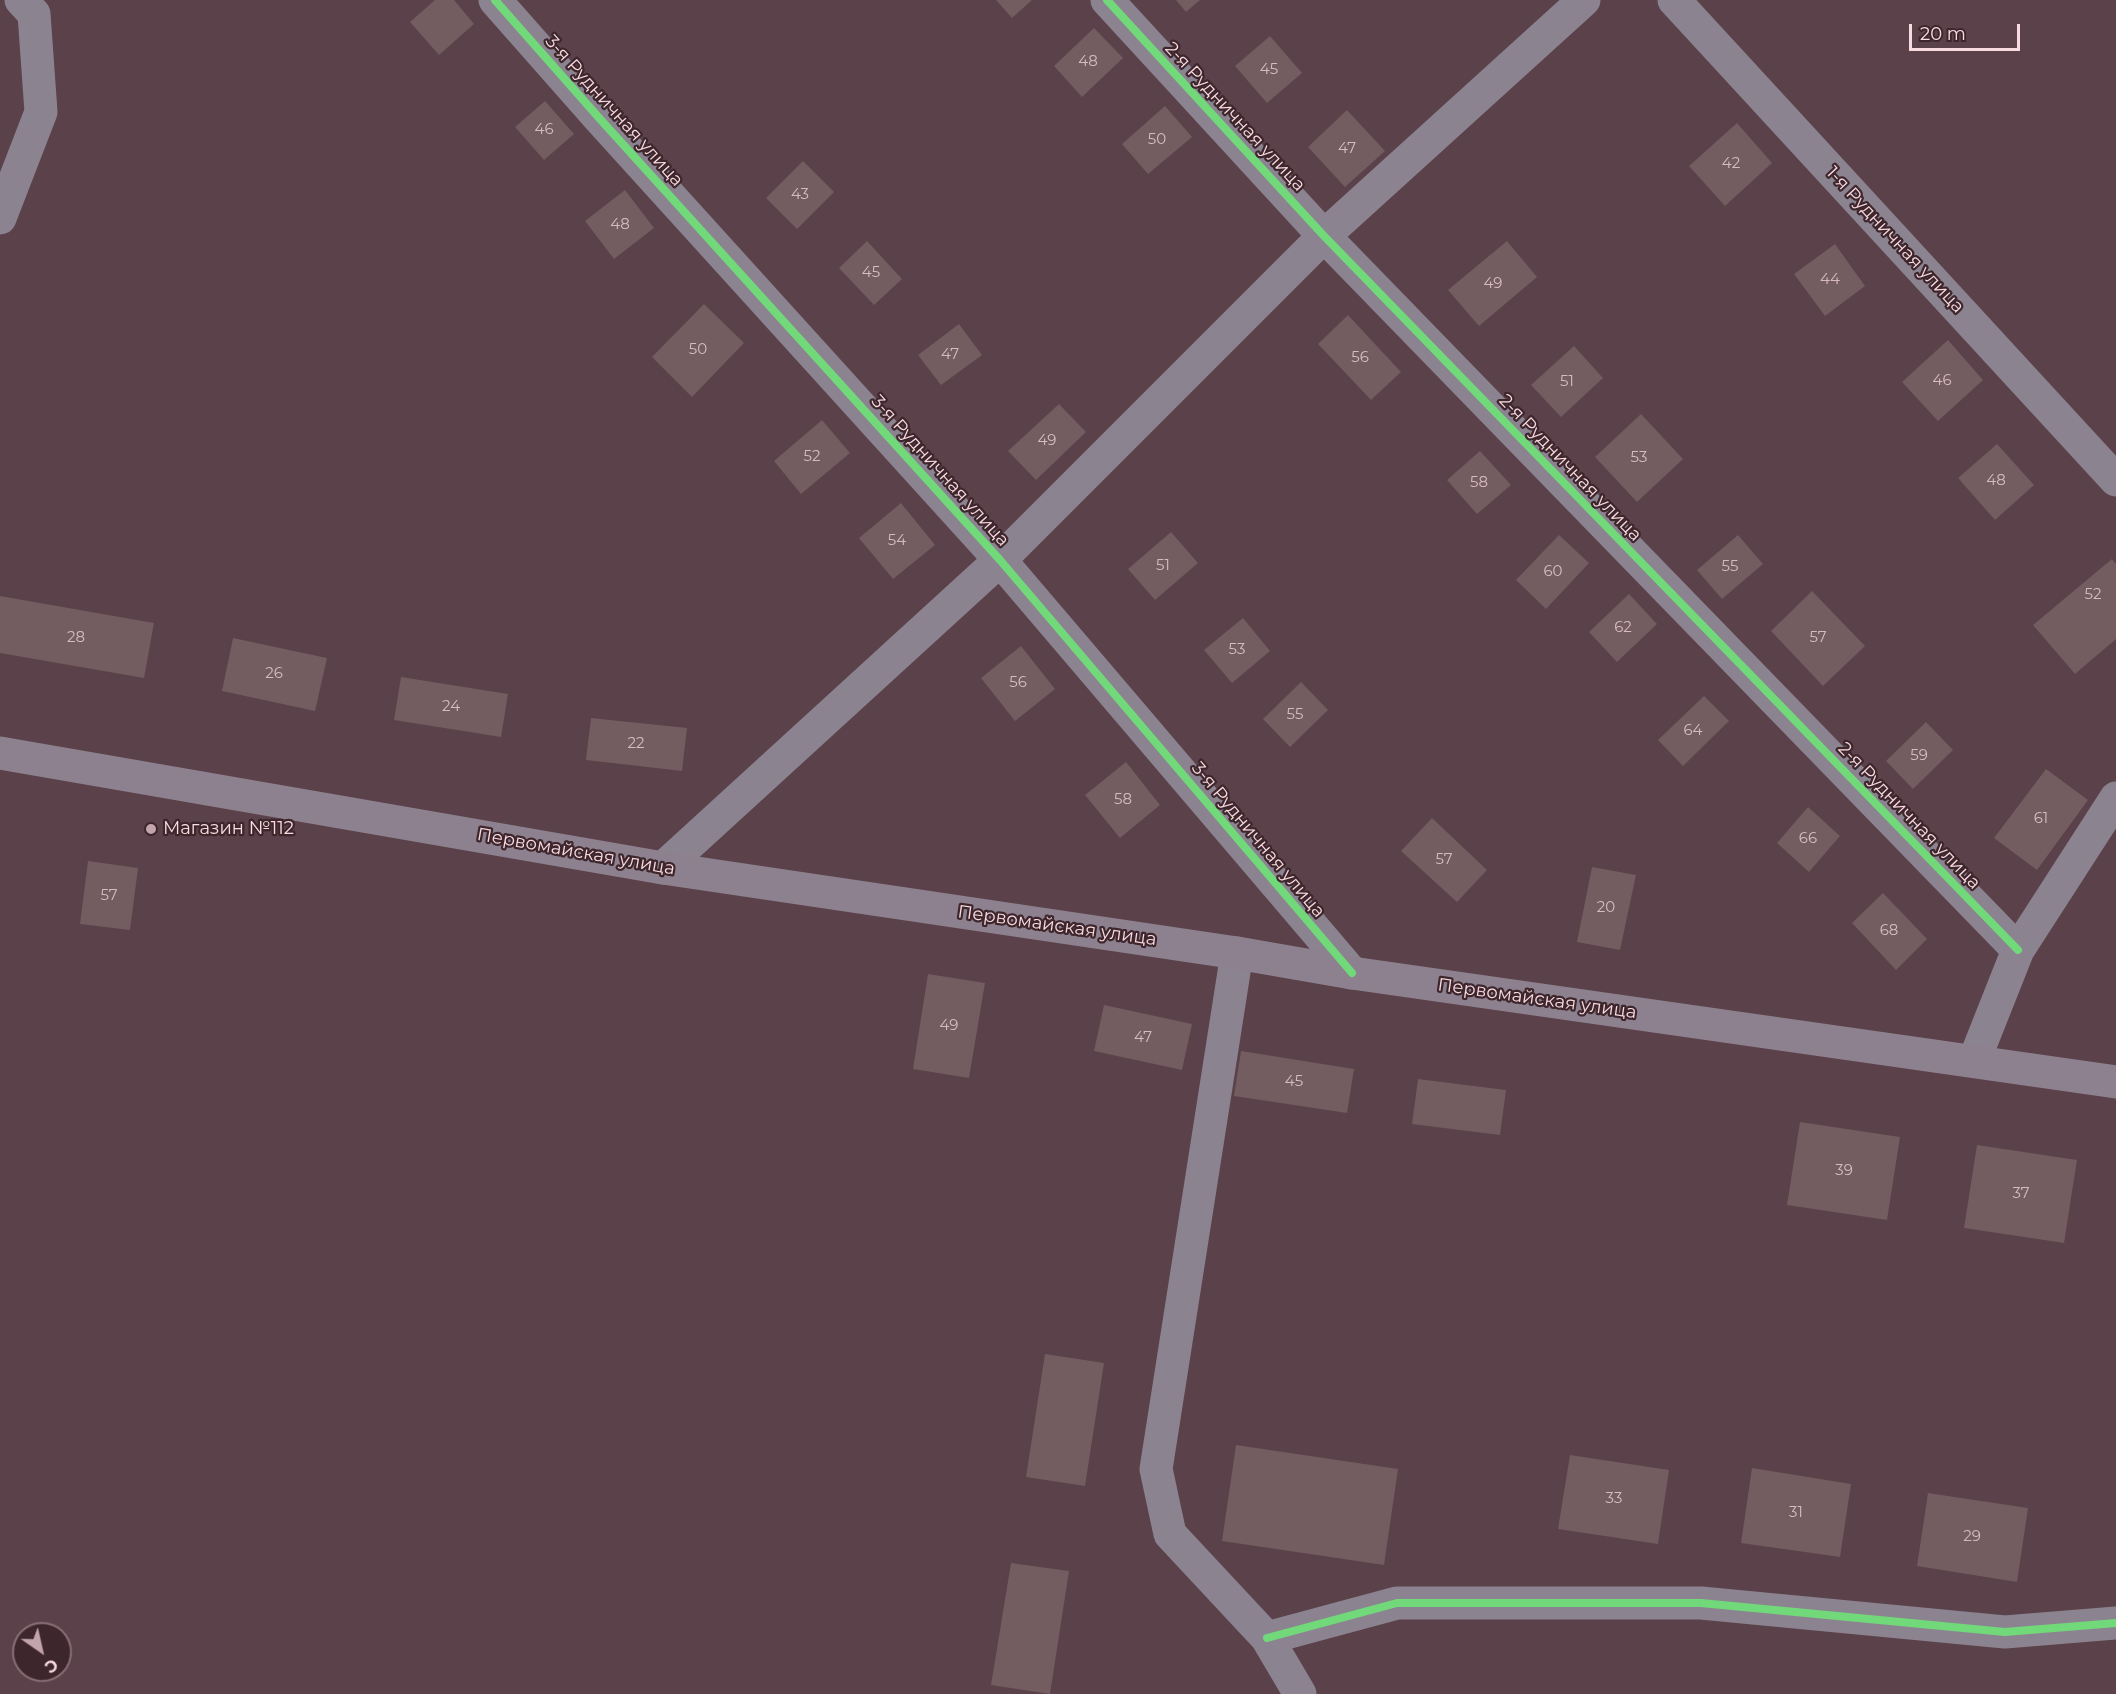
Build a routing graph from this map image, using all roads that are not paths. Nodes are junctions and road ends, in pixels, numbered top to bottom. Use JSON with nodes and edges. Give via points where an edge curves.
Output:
{"nodes":[{"id":1,"x":21,"y":0,"type":"edge"},
{"id":2,"x":495,"y":0,"type":"edge"},
{"id":3,"x":1107,"y":0,"type":"edge"},
{"id":4,"x":1584,"y":0,"type":"edge"},
{"id":5,"x":1674,"y":0,"type":"edge"},
{"id":6,"x":0,"y":218,"type":"edge"},
{"id":7,"x":1324,"y":236,"type":"junction"},
{"id":8,"x":2116,"y":480,"type":"edge"},
{"id":9,"x":1000,"y":560,"type":"junction"},
{"id":10,"x":0,"y":753,"type":"edge"},
{"id":11,"x":2116,"y":798,"type":"edge"},
{"id":12,"x":663,"y":868,"type":"junction"},
{"id":13,"x":2018,"y":950,"type":"junction"},
{"id":14,"x":1237,"y":953,"type":"junction"},
{"id":15,"x":1352,"y":973,"type":"junction"},
{"id":16,"x":1974,"y":1061,"type":"junction"},
{"id":17,"x":2116,"y":1082,"type":"edge"},
{"id":18,"x":2116,"y":1623,"type":"edge"},
{"id":19,"x":1267,"y":1638,"type":"junction"},
{"id":20,"x":1300,"y":1694,"type":"edge"}],
"edges":[{"from":1,"to":6,"type":"street","via":[[34,14],[41,112]]},
{"from":2,"to":9,"type":"street","name":"3-я Рудничная улица"},
{"from":3,"to":7,"type":"street","name":"2-я Рудничная улица"},
{"from":4,"to":7,"type":"street"},
{"from":5,"to":8,"type":"street","name":"1-я Рудничная улица"},
{"from":7,"to":9,"type":"street"},
{"from":7,"to":13,"type":"street","name":"2-я Рудничная улица"},
{"from":9,"to":12,"type":"street"},
{"from":9,"to":15,"type":"street","name":"3-я Рудничная улица"},
{"from":10,"to":12,"type":"main road","name":"Первомайская улица"},
{"from":11,"to":13,"type":"street"},
{"from":12,"to":14,"type":"main road","name":"Первомайская улица"},
{"from":13,"to":16,"type":"street"},
{"from":14,"to":15,"type":"main road","name":"Первомайская улица"},
{"from":14,"to":19,"type":"street","via":[[1156,1470],[1170,1534]]},
{"from":15,"to":16,"type":"main road","name":"Первомайская улица"},
{"from":16,"to":17,"type":"main road","name":"Первомайская улица"},
{"from":18,"to":19,"type":"street","via":[[2005,1632],[1701,1603],[1397,1603]]},
{"from":19,"to":20,"type":"street"}]}
